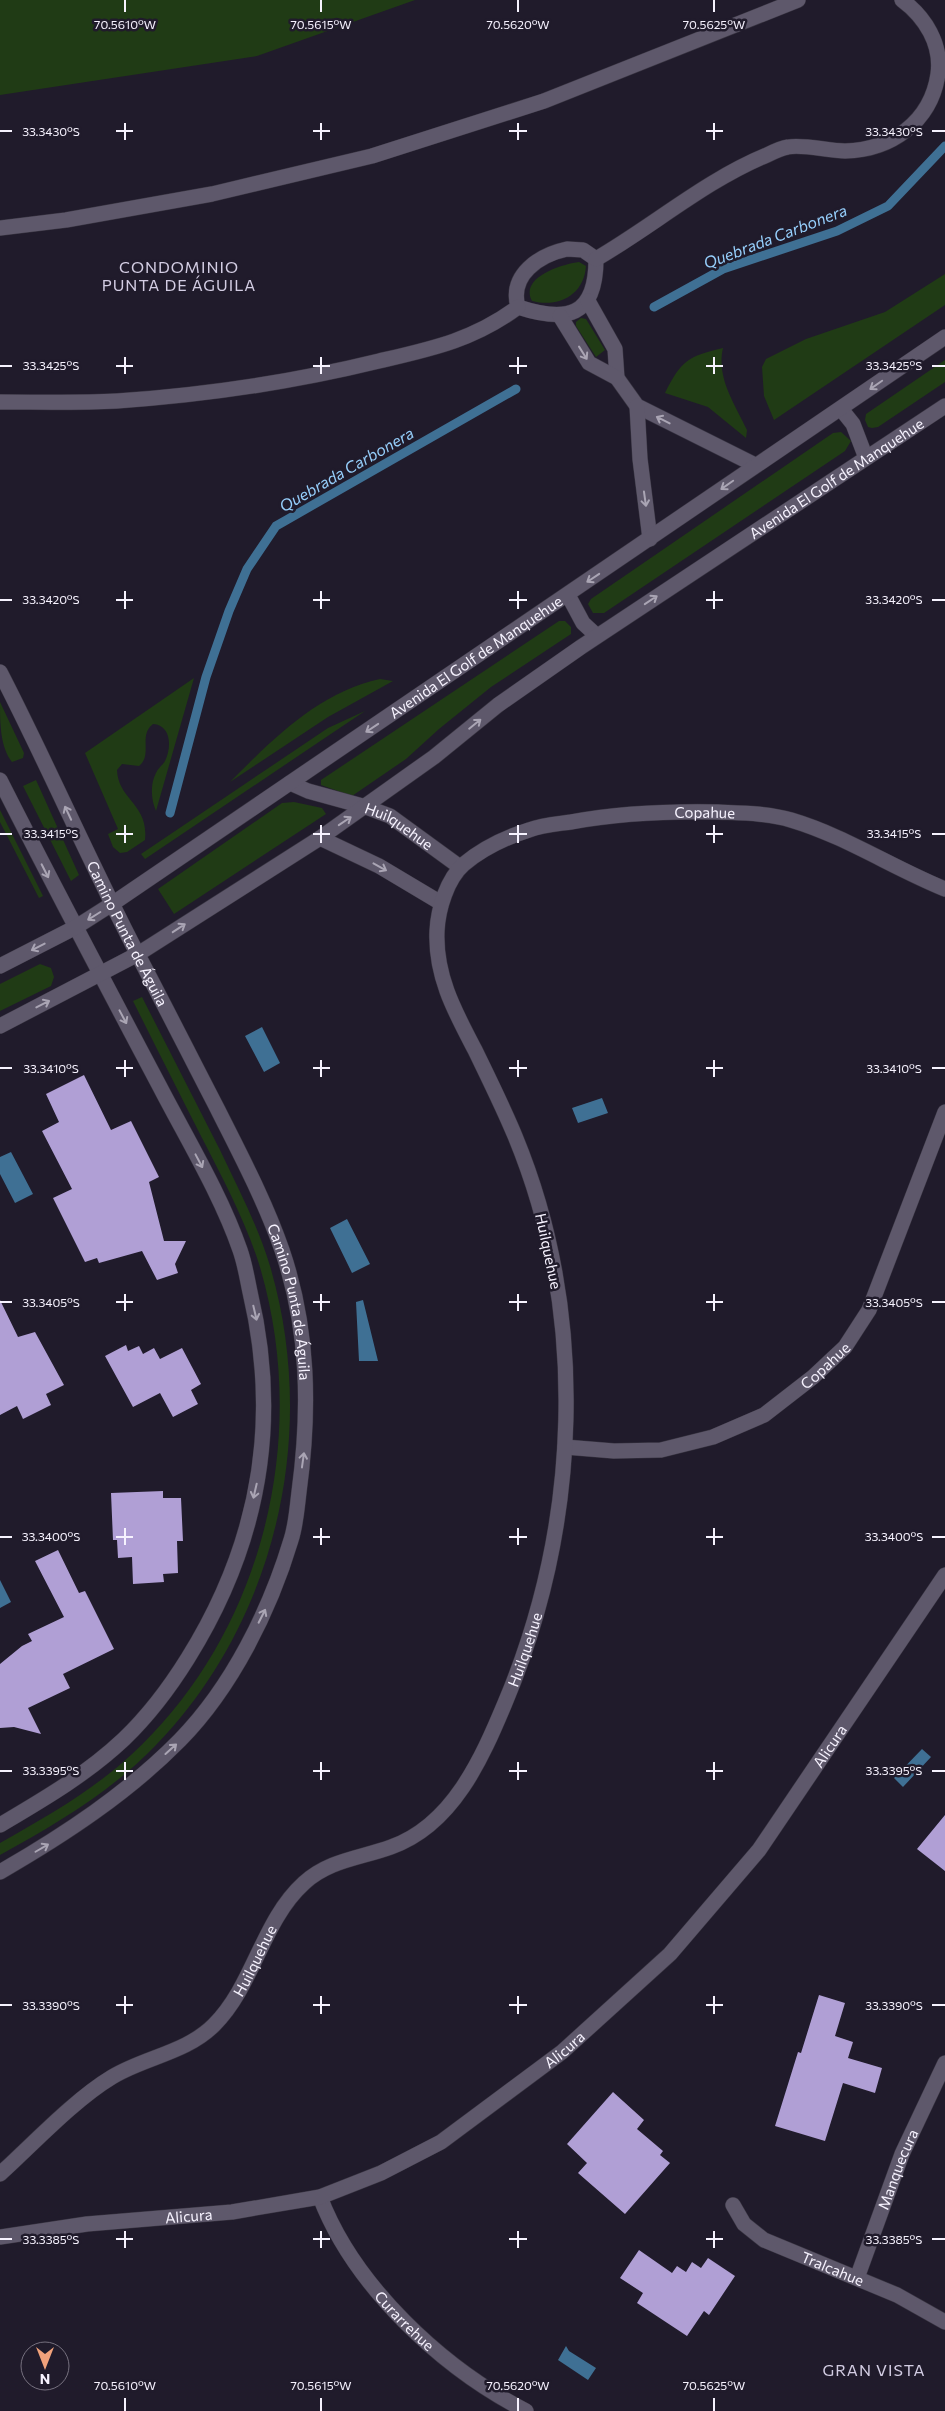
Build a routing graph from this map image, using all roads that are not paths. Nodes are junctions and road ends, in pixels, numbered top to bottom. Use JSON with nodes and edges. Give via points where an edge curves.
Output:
{"nodes":[{"id":1,"x":798,"y":0,"type":"edge"},
{"id":2,"x":902,"y":0,"type":"edge"},
{"id":3,"x":0,"y":228,"type":"edge"},
{"id":4,"x":596,"y":259,"type":"junction"},
{"id":5,"x":588,"y":301,"type":"junction"},
{"id":6,"x":518,"y":307,"type":"junction"},
{"id":7,"x":560,"y":316,"type":"junction"},
{"id":8,"x":945,"y":337,"type":"edge"},
{"id":9,"x":617,"y":378,"type":"junction"},
{"id":10,"x":0,"y":402,"type":"edge"},
{"id":11,"x":637,"y":406,"type":"junction"},
{"id":12,"x":945,"y":406,"type":"edge"},
{"id":13,"x":841,"y":409,"type":"junction"},
{"id":14,"x":866,"y":458,"type":"junction"},
{"id":15,"x":755,"y":465,"type":"junction"},
{"id":16,"x":650,"y":539,"type":"junction"},
{"id":17,"x":568,"y":595,"type":"junction"},
{"id":18,"x":597,"y":636,"type":"junction"},
{"id":19,"x":0,"y":672,"type":"edge"},
{"id":20,"x":0,"y":780,"type":"edge"},
{"id":21,"x":290,"y":783,"type":"junction"},
{"id":22,"x":366,"y":807,"type":"junction"},
{"id":23,"x":320,"y":838,"type":"junction"},
{"id":24,"x":460,"y":867,"type":"junction"},
{"id":25,"x":945,"y":889,"type":"edge"},
{"id":26,"x":441,"y":903,"type":"junction"},
{"id":27,"x":112,"y":904,"type":"junction"},
{"id":28,"x":76,"y":927,"type":"junction"},
{"id":29,"x":138,"y":954,"type":"junction"},
{"id":30,"x":0,"y":966,"type":"edge"},
{"id":31,"x":101,"y":974,"type":"junction"},
{"id":32,"x":0,"y":1026,"type":"edge"},
{"id":33,"x":945,"y":1112,"type":"edge"},
{"id":34,"x":565,"y":1447,"type":"junction"},
{"id":35,"x":945,"y":1576,"type":"edge"},
{"id":36,"x":0,"y":1825,"type":"edge"},
{"id":37,"x":0,"y":1872,"type":"edge"},
{"id":38,"x":945,"y":2063,"type":"edge"},
{"id":39,"x":0,"y":2174,"type":"edge"},
{"id":40,"x":320,"y":2197,"type":"junction"},
{"id":41,"x":733,"y":2205,"type":"dead end"},
{"id":42,"x":0,"y":2237,"type":"edge"},
{"id":43,"x":857,"y":2278,"type":"junction"},
{"id":44,"x":945,"y":2322,"type":"edge"},
{"id":45,"x":526,"y":2411,"type":"edge"}],
"edges":[{"from":1,"to":3,"type":"street","via":[[544,100],[372,156],[203,196]]},
{"from":2,"to":4,"type":"street","via":[[924,21],[937,53],[939,70],[930,102],[910,129],[880,144],[846,151],[789,146],[766,155],[726,176]]},
{"from":4,"to":5,"type":"street","via":[[596,278]]},
{"from":4,"to":6,"type":"street","via":[[583,250],[552,252],[520,277],[515,295]]},
{"from":5,"to":7,"type":"street","via":[[575,311]]},
{"from":5,"to":9,"type":"street","via":[[615,349]]},
{"from":6,"to":7,"type":"street"},
{"from":6,"to":10,"type":"street","via":[[461,340],[281,382],[116,401]]},
{"from":7,"to":9,"type":"street","one_way":true,"via":[[589,363]]},
{"from":8,"to":13,"type":"street","name":"Avenida El Golf de Manquehue","one_way":true},
{"from":9,"to":11,"type":"street"},
{"from":15,"to":11,"type":"street","one_way":true},
{"from":11,"to":16,"type":"street","one_way":true},
{"from":12,"to":14,"type":"street","name":"Avenida El Golf de Manquehue"},
{"from":13,"to":14,"type":"street","via":[[853,424]]},
{"from":13,"to":15,"type":"street","name":"Avenida El Golf de Manquehue"},
{"from":18,"to":14,"type":"street","name":"Avenida El Golf de Manquehue","one_way":true},
{"from":15,"to":16,"type":"street","name":"Avenida El Golf de Manquehue","one_way":true},
{"from":16,"to":17,"type":"street","name":"Avenida El Golf de Manquehue","one_way":true},
{"from":17,"to":18,"type":"street","via":[[583,623]]},
{"from":17,"to":21,"type":"street","name":"Avenida El Golf de Manquehue","one_way":true},
{"from":22,"to":18,"type":"street","name":"Avenida El Golf de Manquehue","one_way":true,"via":[[498,705]]},
{"from":27,"to":19,"type":"street","name":"Camino Punta de Águila","one_way":true},
{"from":20,"to":28,"type":"street","one_way":true},
{"from":21,"to":22,"type":"street","name":"Huilquehue","via":[[308,792]]},
{"from":21,"to":27,"type":"street","name":"Avenida El Golf de Manquehue"},
{"from":23,"to":22,"type":"street","name":"Avenida El Golf de Manquehue","one_way":true},
{"from":22,"to":24,"type":"street","name":"Huilquehue","via":[[390,816]]},
{"from":23,"to":26,"type":"street","one_way":true,"via":[[379,866]]},
{"from":29,"to":23,"type":"street","name":"Avenida El Golf de Manquehue","one_way":true},
{"from":24,"to":25,"type":"street","name":"Copahue","via":[[495,844],[531,829],[598,817],[659,811],[738,812],[787,818],[848,842],[910,875]]},
{"from":24,"to":26,"type":"street","name":"Huilquehue"},
{"from":26,"to":34,"type":"street","name":"Huilquehue","via":[[437,946],[443,982],[517,1141],[549,1245],[565,1350]]},
{"from":27,"to":28,"type":"street","name":"Avenida El Golf de Manquehue","one_way":true},
{"from":27,"to":29,"type":"street","name":"Camino Punta de Águila"},
{"from":28,"to":30,"type":"street","name":"Avenida El Golf de Manquehue","one_way":true},
{"from":28,"to":31,"type":"street"},
{"from":29,"to":31,"type":"street","name":"Avenida El Golf de Manquehue"},
{"from":37,"to":29,"type":"street","name":"Camino Punta de Águila","one_way":true,"via":[[48,1844],[121,1793],[181,1739],[231,1676],[268,1606],[293,1537],[304,1450],[307,1383],[300,1320],[283,1253],[259,1192]]},
{"from":32,"to":31,"type":"street","name":"Avenida El Golf de Manquehue","one_way":true},
{"from":31,"to":36,"type":"street","one_way":true,"via":[[214,1191],[240,1250],[258,1327],[265,1398],[262,1463],[243,1545],[210,1623],[167,1690],[124,1739],[63,1788]]},
{"from":33,"to":34,"type":"street","name":"Copahue","via":[[869,1310],[845,1346],[813,1378],[764,1415],[713,1437],[661,1450],[614,1452]]},
{"from":34,"to":39,"type":"street","name":"Huilquehue","via":[[560,1502],[538,1609],[507,1699],[482,1755],[443,1813],[418,1835],[392,1847],[330,1866],[312,1876],[289,1900],[237,1995],[217,2022],[190,2044],[133,2066],[89,2093]]},
{"from":35,"to":40,"type":"street","name":"Alicura","via":[[759,1850],[670,1954],[562,2052],[441,2142],[381,2173]]},
{"from":38,"to":43,"type":"street","name":"Manquecura","via":[[902,2154]]},
{"from":40,"to":42,"type":"street","name":"Alicura","via":[[232,2212],[87,2224]]},
{"from":40,"to":45,"type":"street","name":"Curarrehue","via":[[351,2258],[402,2318],[477,2382]]},
{"from":41,"to":43,"type":"street","name":"Tralcahue","via":[[744,2224],[764,2240]]},
{"from":43,"to":44,"type":"street","name":"Tralcahue","via":[[897,2295]]}]}
